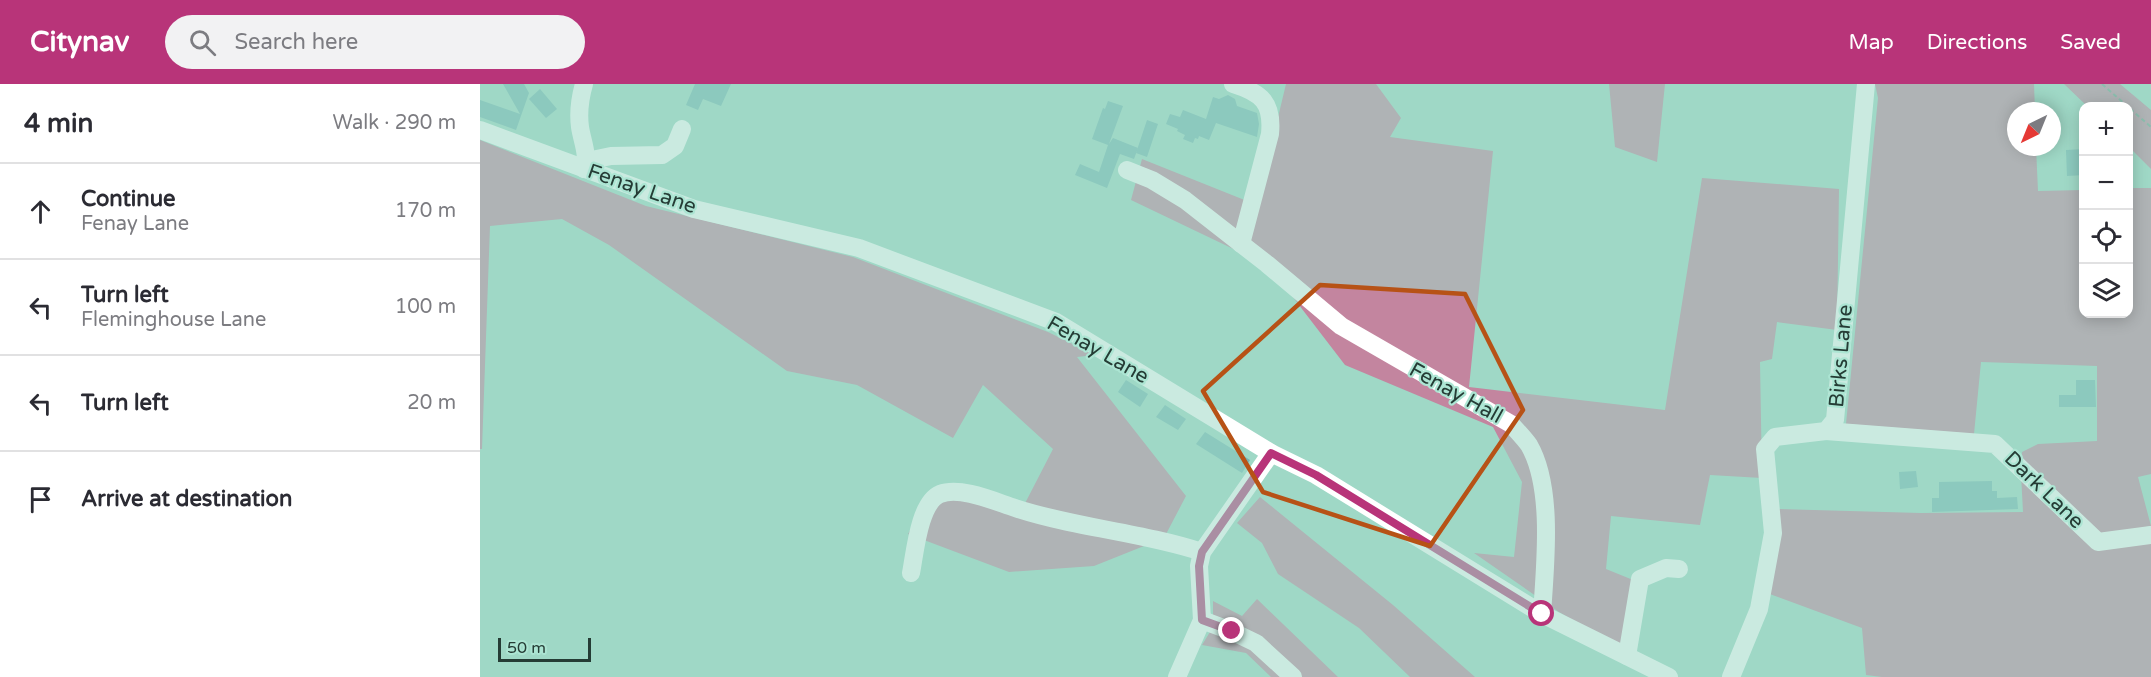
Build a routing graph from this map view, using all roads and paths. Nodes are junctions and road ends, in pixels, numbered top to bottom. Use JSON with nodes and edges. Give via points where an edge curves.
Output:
{"nodes":[{"id":1,"x":584,"y":84,"type":"edge"},
{"id":2,"x":1233,"y":84,"type":"edge"},
{"id":3,"x":1866,"y":84,"type":"edge"},
{"id":4,"x":2102,"y":84,"type":"edge"},
{"id":5,"x":2151,"y":127,"type":"edge"},
{"id":6,"x":682,"y":129,"type":"dead end"},
{"id":7,"x":480,"y":130,"type":"edge"},
{"id":8,"x":585,"y":165,"type":"junction"},
{"id":9,"x":1127,"y":170,"type":"dead end"},
{"id":10,"x":1241,"y":244,"type":"junction"},
{"id":11,"x":1826,"y":431,"type":"junction"},
{"id":12,"x":1271,"y":453,"type":"junction"},
{"id":13,"x":2151,"y":535,"type":"edge"},
{"id":14,"x":1202,"y":552,"type":"junction"},
{"id":15,"x":1679,"y":570,"type":"dead end"},
{"id":16,"x":911,"y":573,"type":"dead end"},
{"id":17,"x":1542,"y":614,"type":"junction"},
{"id":18,"x":1202,"y":620,"type":"junction"},
{"id":19,"x":1627,"y":656,"type":"junction"},
{"id":20,"x":1177,"y":677,"type":"edge"},
{"id":21,"x":1293,"y":677,"type":"edge"},
{"id":22,"x":1669,"y":677,"type":"edge"},
{"id":23,"x":1731,"y":677,"type":"edge"}],
"edges":[{"from":1,"to":8,"type":"street","via":[[579,115]]},
{"from":2,"to":10,"type":"street","via":[[1255,92],[1269,107],[1272,117]]},
{"from":3,"to":11,"type":"street","name":"Birks Lane","via":[[1835,420]]},
{"from":4,"to":5,"type":"path"},
{"from":6,"to":8,"type":"street","via":[[675,146],[662,155],[611,156]]},
{"from":7,"to":8,"type":"street","name":"Fenay Lane"},
{"from":8,"to":12,"type":"street","name":"Fenay Lane","via":[[694,209],[859,248],[1056,322]]},
{"from":9,"to":10,"type":"street","name":"Fenay Hall","via":[[1185,200]]},
{"from":10,"to":17,"type":"street","name":"Fenay Hall","via":[[1341,326],[1511,424],[1529,446],[1540,474],[1547,529]]},
{"from":11,"to":13,"type":"street","name":"Dark Lane","via":[[1995,444],[2098,542]]},
{"from":11,"to":23,"type":"street","name":"Birks Lane","via":[[1775,437],[1765,449],[1773,532],[1759,609]]},
{"from":12,"to":14,"type":"street"},
{"from":12,"to":17,"type":"street","name":"Fenay Lane","via":[[1316,475]]},
{"from":14,"to":16,"type":"street","via":[[1176,543],[1035,515],[966,493],[941,494],[929,504],[921,522]]},
{"from":14,"to":18,"type":"street"},
{"from":15,"to":19,"type":"street","via":[[1666,568],[1640,579]]},
{"from":17,"to":19,"type":"street","name":"Fenay Lane"},
{"from":18,"to":20,"type":"street"},
{"from":18,"to":21,"type":"street","via":[[1256,643]]},
{"from":19,"to":22,"type":"street","name":"Fenay Lane"}]}
